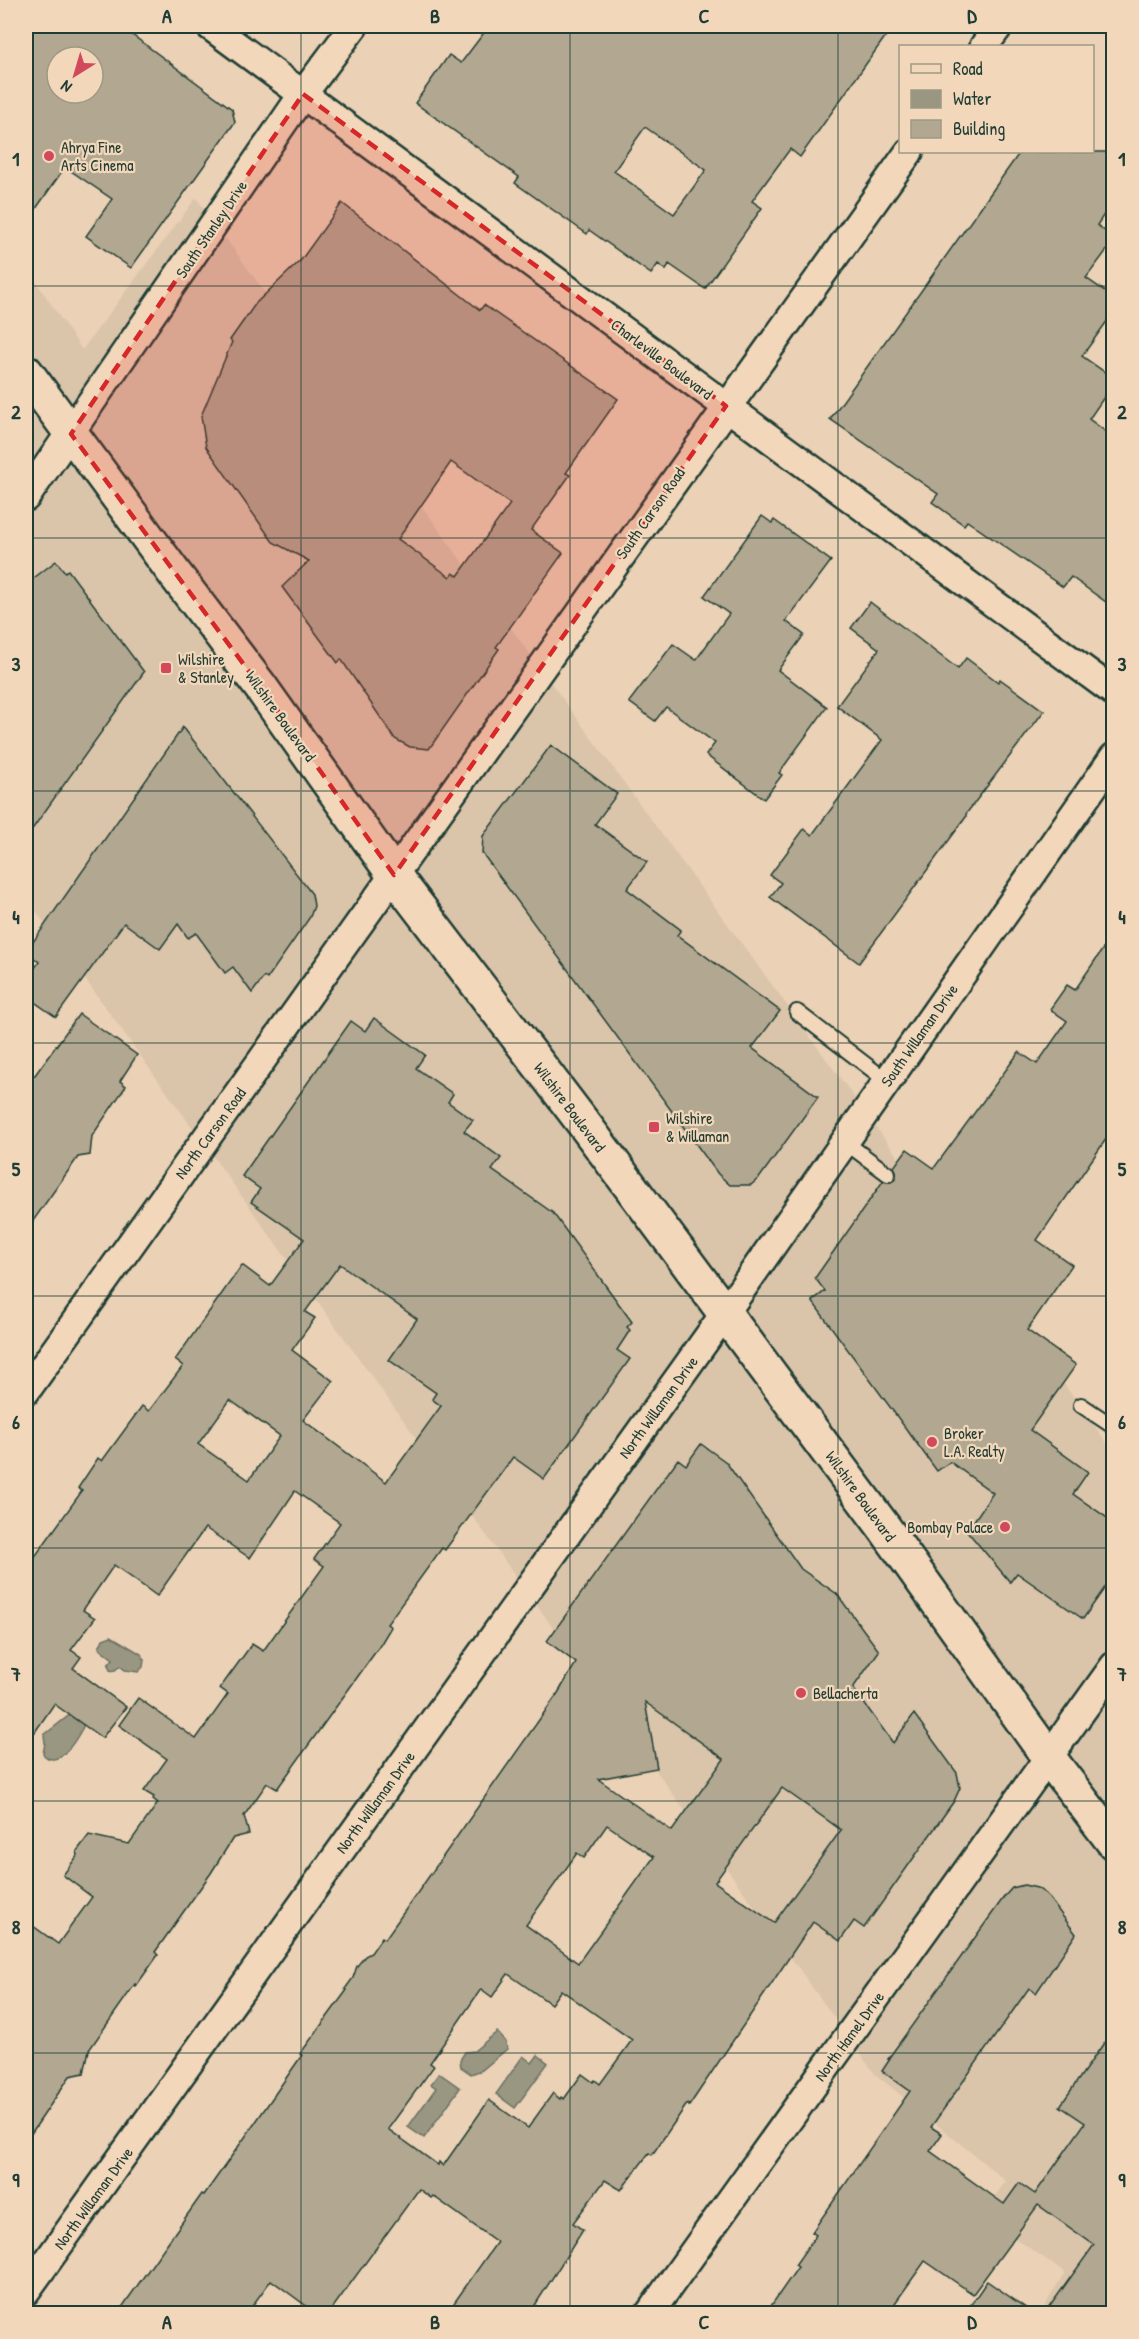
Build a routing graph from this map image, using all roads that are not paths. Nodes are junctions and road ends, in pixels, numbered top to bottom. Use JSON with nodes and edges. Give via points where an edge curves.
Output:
{"nodes":[{"id":1,"x":210,"y":26,"type":"edge"},
{"id":2,"x":354,"y":26,"type":"edge"},
{"id":3,"x":999,"y":26,"type":"edge"},
{"id":4,"x":985,"y":45,"type":"edge"},
{"id":5,"x":303,"y":94,"type":"junction"},
{"id":6,"x":908,"y":153,"type":"edge"},
{"id":7,"x":26,"y":372,"type":"edge"},
{"id":8,"x":726,"y":406,"type":"junction"},
{"id":9,"x":71,"y":434,"type":"junction"},
{"id":10,"x":26,"y":497,"type":"edge"},
{"id":11,"x":1113,"y":692,"type":"edge"},
{"id":12,"x":1113,"y":757,"type":"edge"},
{"id":13,"x":394,"y":875,"type":"junction"},
{"id":14,"x":797,"y":1012,"type":"dead end"},
{"id":15,"x":887,"y":1082,"type":"junction"},
{"id":16,"x":844,"y":1142,"type":"junction"},
{"id":17,"x":888,"y":1174,"type":"dead end"},
{"id":18,"x":725,"y":1313,"type":"junction"},
{"id":19,"x":26,"y":1391,"type":"edge"},
{"id":20,"x":1082,"y":1405,"type":"dead end"},
{"id":21,"x":1113,"y":1427,"type":"edge"},
{"id":22,"x":1113,"y":1666,"type":"edge"},
{"id":23,"x":1049,"y":1758,"type":"junction"},
{"id":24,"x":1113,"y":1843,"type":"edge"},
{"id":25,"x":26,"y":2291,"type":"edge"},
{"id":26,"x":649,"y":2313,"type":"edge"}],
"edges":[{"from":1,"to":5,"type":"street","name":"Charleville Boulevard"},
{"from":2,"to":5,"type":"street","name":"South Stanley Drive"},
{"from":3,"to":4,"type":"street"},
{"from":5,"to":8,"type":"street","name":"Charleville Boulevard"},
{"from":5,"to":9,"type":"street","name":"South Stanley Drive"},
{"from":6,"to":8,"type":"street","name":"South Carson Road"},
{"from":7,"to":9,"type":"main road","name":"Wilshire Boulevard"},
{"from":8,"to":11,"type":"street","name":"Charleville Boulevard"},
{"from":8,"to":13,"type":"street","name":"South Carson Road"},
{"from":9,"to":10,"type":"street","name":"South Stanley Drive"},
{"from":9,"to":13,"type":"main road","name":"Wilshire Boulevard","via":[[260,686]]},
{"from":12,"to":15,"type":"street","name":"South Willaman Drive"},
{"from":13,"to":18,"type":"main road","name":"Wilshire Boulevard"},
{"from":13,"to":19,"type":"street","name":"North Carson Road"},
{"from":14,"to":15,"type":"lane"},
{"from":15,"to":16,"type":"street","name":"South Willaman Drive"},
{"from":16,"to":17,"type":"lane"},
{"from":16,"to":18,"type":"street","name":"South Willaman Drive"},
{"from":18,"to":23,"type":"main road","name":"Wilshire Boulevard"},
{"from":18,"to":25,"type":"street","name":"North Willaman Drive"},
{"from":20,"to":21,"type":"lane"},
{"from":22,"to":23,"type":"street","name":"North Hamel Drive"},
{"from":23,"to":24,"type":"main road","name":"Wilshire Boulevard"},
{"from":23,"to":26,"type":"street","name":"North Hamel Drive"}]}
